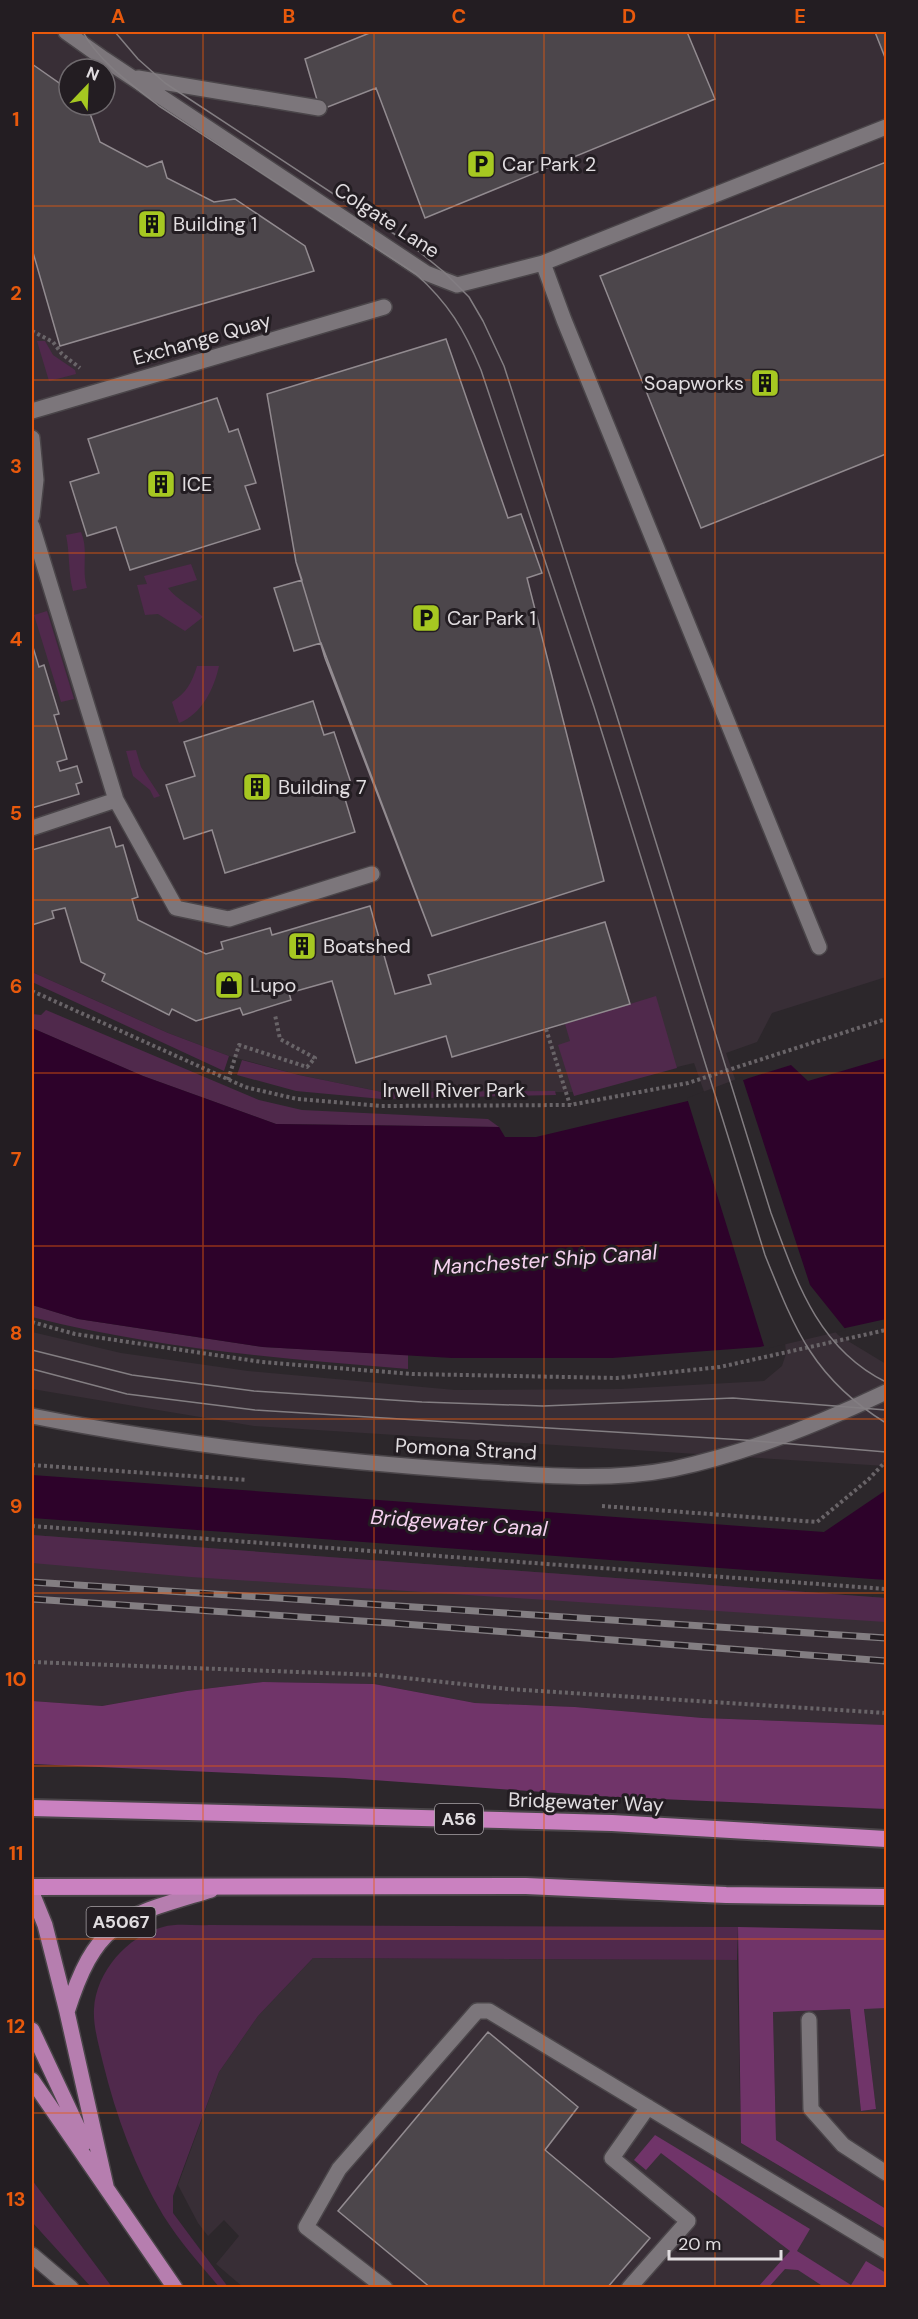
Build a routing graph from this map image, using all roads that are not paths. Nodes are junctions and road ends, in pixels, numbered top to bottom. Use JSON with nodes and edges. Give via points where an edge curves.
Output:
{"nodes":[{"id":1,"x":66,"y":32,"type":"edge"},
{"id":2,"x":131,"y":77,"type":"junction"},
{"id":3,"x":319,"y":108,"type":"dead end"},
{"id":4,"x":886,"y":127,"type":"edge"},
{"id":5,"x":543,"y":263,"type":"junction"},
{"id":6,"x":384,"y":307,"type":"dead end"},
{"id":7,"x":32,"y":411,"type":"edge"},
{"id":8,"x":32,"y":438,"type":"edge"},
{"id":9,"x":32,"y":516,"type":"edge"},
{"id":10,"x":32,"y":526,"type":"edge"},
{"id":11,"x":117,"y":800,"type":"junction"},
{"id":12,"x":32,"y":828,"type":"edge"},
{"id":13,"x":372,"y":874,"type":"dead end"},
{"id":14,"x":819,"y":947,"type":"dead end"},
{"id":15,"x":886,"y":1392,"type":"edge"},
{"id":16,"x":32,"y":1416,"type":"edge"},
{"id":17,"x":32,"y":1808,"type":"edge"},
{"id":18,"x":886,"y":1839,"type":"edge"},
{"id":19,"x":223,"y":1886,"type":"junction"},
{"id":20,"x":32,"y":1887,"type":"edge"},
{"id":21,"x":32,"y":1893,"type":"edge"},
{"id":22,"x":886,"y":1897,"type":"edge"},
{"id":23,"x":67,"y":2012,"type":"junction"},
{"id":24,"x":809,"y":2020,"type":"dead end"},
{"id":25,"x":32,"y":2030,"type":"edge"},
{"id":26,"x":32,"y":2080,"type":"edge"},
{"id":27,"x":648,"y":2107,"type":"junction"},
{"id":28,"x":886,"y":2173,"type":"edge"},
{"id":29,"x":106,"y":2186,"type":"junction"},
{"id":30,"x":886,"y":2251,"type":"edge"},
{"id":31,"x":32,"y":2255,"type":"edge"},
{"id":32,"x":71,"y":2288,"type":"edge"},
{"id":33,"x":175,"y":2288,"type":"edge"},
{"id":34,"x":385,"y":2288,"type":"edge"},
{"id":35,"x":629,"y":2288,"type":"edge"}],
"edges":[{"from":1,"to":2,"type":"street","name":"Colgate Lane"},
{"from":2,"to":3,"type":"street"},
{"from":2,"to":5,"type":"street","name":"Colgate Lane","via":[[426,273],[458,285]]},
{"from":4,"to":5,"type":"street","name":"Colgate Lane"},
{"from":5,"to":14,"type":"street"},
{"from":6,"to":7,"type":"street","name":"Exchange Quay"},
{"from":8,"to":9,"type":"street","via":[[36,480]]},
{"from":10,"to":11,"type":"street"},
{"from":11,"to":12,"type":"street"},
{"from":11,"to":13,"type":"street","via":[[176,908],[229,919]]},
{"from":15,"to":16,"type":"street","name":"Pomona Strand","via":[[758,1445],[700,1462],[640,1474],[589,1476],[394,1466],[230,1449]]},
{"from":17,"to":18,"type":"highway","name":"Bridgewater Way","number":"A56","via":[[600,1823]]},
{"from":19,"to":20,"type":"highway"},
{"from":19,"to":22,"type":"highway","via":[[526,1886]]},
{"from":19,"to":23,"type":"main road","number":"A5067","via":[[144,1911],[116,1925],[91,1954]]},
{"from":21,"to":23,"type":"main road","via":[[45,1925]]},
{"from":23,"to":29,"type":"main road"},
{"from":24,"to":28,"type":"street","via":[[811,2109],[843,2145]]},
{"from":25,"to":29,"type":"main road"},
{"from":26,"to":29,"type":"main road"},
{"from":27,"to":30,"type":"street"},
{"from":27,"to":34,"type":"street","via":[[489,2011],[477,2011],[339,2169],[306,2227]]},
{"from":27,"to":35,"type":"street","via":[[612,2158],[688,2221]]},
{"from":29,"to":33,"type":"main road"},
{"from":31,"to":32,"type":"street"}]}
